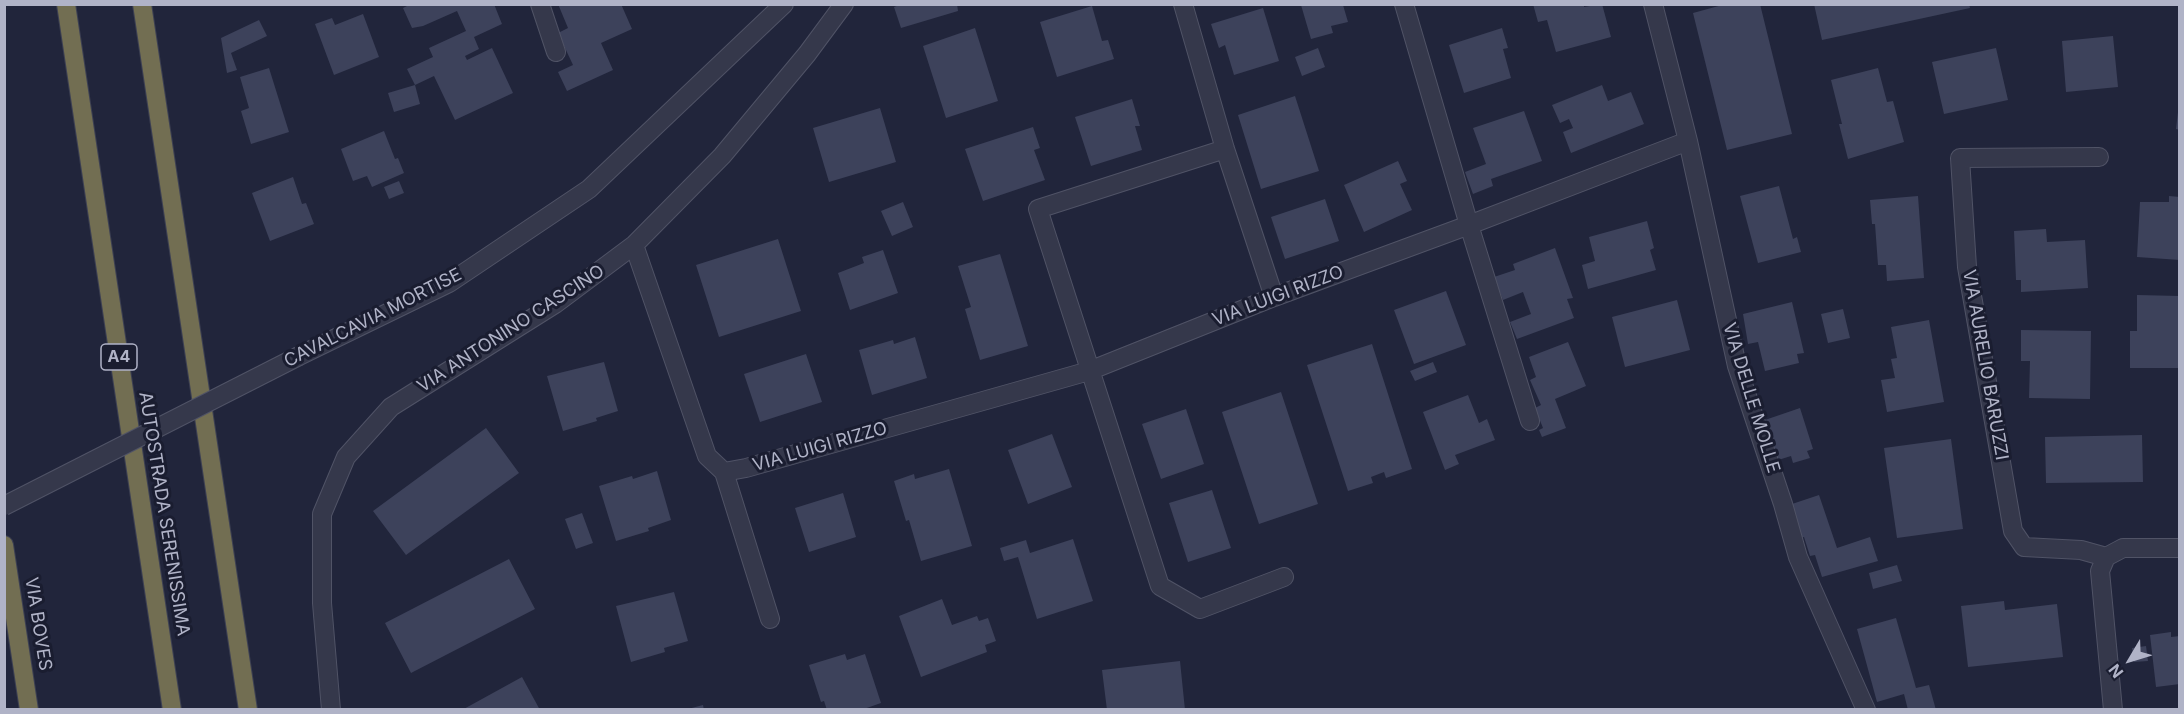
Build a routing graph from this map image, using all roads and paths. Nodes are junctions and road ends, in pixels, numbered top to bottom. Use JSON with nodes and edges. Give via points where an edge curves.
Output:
{"nodes":[{"id":1,"x":66,"y":4,"type":"edge"},
{"id":2,"x":142,"y":4,"type":"edge"},
{"id":3,"x":540,"y":4,"type":"edge"},
{"id":4,"x":784,"y":4,"type":"edge"},
{"id":5,"x":844,"y":4,"type":"edge"},
{"id":6,"x":1183,"y":4,"type":"edge"},
{"id":7,"x":1404,"y":4,"type":"edge"},
{"id":8,"x":1653,"y":4,"type":"edge"},
{"id":9,"x":556,"y":52,"type":"dead end"},
{"id":10,"x":1688,"y":141,"type":"junction"},
{"id":11,"x":1225,"y":149,"type":"junction"},
{"id":12,"x":2099,"y":157,"type":"dead end"},
{"id":13,"x":1469,"y":225,"type":"junction"},
{"id":14,"x":634,"y":245,"type":"junction"},
{"id":15,"x":1274,"y":297,"type":"junction"},
{"id":16,"x":1089,"y":371,"type":"junction"},
{"id":17,"x":1530,"y":421,"type":"dead end"},
{"id":18,"x":724,"y":472,"type":"junction"},
{"id":19,"x":4,"y":506,"type":"edge"},
{"id":20,"x":4,"y":545,"type":"edge"},
{"id":21,"x":2180,"y":548,"type":"edge"},
{"id":22,"x":2106,"y":557,"type":"junction"},
{"id":23,"x":1284,"y":577,"type":"dead end"},
{"id":24,"x":770,"y":619,"type":"dead end"},
{"id":25,"x":29,"y":710,"type":"edge"},
{"id":26,"x":172,"y":710,"type":"edge"},
{"id":27,"x":248,"y":710,"type":"edge"},
{"id":28,"x":331,"y":710,"type":"edge"},
{"id":29,"x":1866,"y":710,"type":"edge"},
{"id":30,"x":2113,"y":710,"type":"edge"}],
"edges":[{"from":1,"to":26,"type":"highway","name":"AUTOSTRADA SERENISSIMA","number":"A4"},
{"from":2,"to":27,"type":"highway"},
{"from":3,"to":9,"type":"street"},
{"from":4,"to":19,"type":"street","name":"CAVALCAVIA MORTISE","bridge":true,"via":[[589,189],[449,283]]},
{"from":5,"to":14,"type":"street","name":"VIA ANTONINO CASCINO","via":[[722,156]]},
{"from":6,"to":11,"type":"street"},
{"from":7,"to":13,"type":"street"},
{"from":8,"to":10,"type":"street","name":"VIA DELLE MOLLE"},
{"from":10,"to":13,"type":"street","name":"VIA LUIGI RIZZO"},
{"from":10,"to":29,"type":"street","name":"VIA DELLE MOLLE","via":[[1737,366],[1798,557]]},
{"from":11,"to":15,"type":"street"},
{"from":11,"to":16,"type":"street","via":[[1038,209]]},
{"from":12,"to":22,"type":"street","name":"VIA AURELIO BARUZZI","via":[[1960,158],[1967,267],[2013,531],[2024,547],[2081,550]]},
{"from":13,"to":15,"type":"street","name":"VIA LUIGI RIZZO"},
{"from":13,"to":17,"type":"street"},
{"from":14,"to":18,"type":"street","via":[[707,456]]},
{"from":14,"to":28,"type":"street","name":"VIA ANTONINO CASCINO","via":[[555,304],[391,407],[346,457],[322,514],[322,603]]},
{"from":15,"to":16,"type":"street","name":"VIA LUIGI RIZZO"},
{"from":16,"to":18,"type":"street","name":"VIA LUIGI RIZZO"},
{"from":16,"to":23,"type":"street","via":[[1160,586],[1200,609]]},
{"from":18,"to":24,"type":"street"},
{"from":20,"to":25,"type":"highway","name":"VIA BOVES"},
{"from":21,"to":22,"type":"street","via":[[2123,548]]},
{"from":22,"to":30,"type":"street","via":[[2100,571]]}]}
